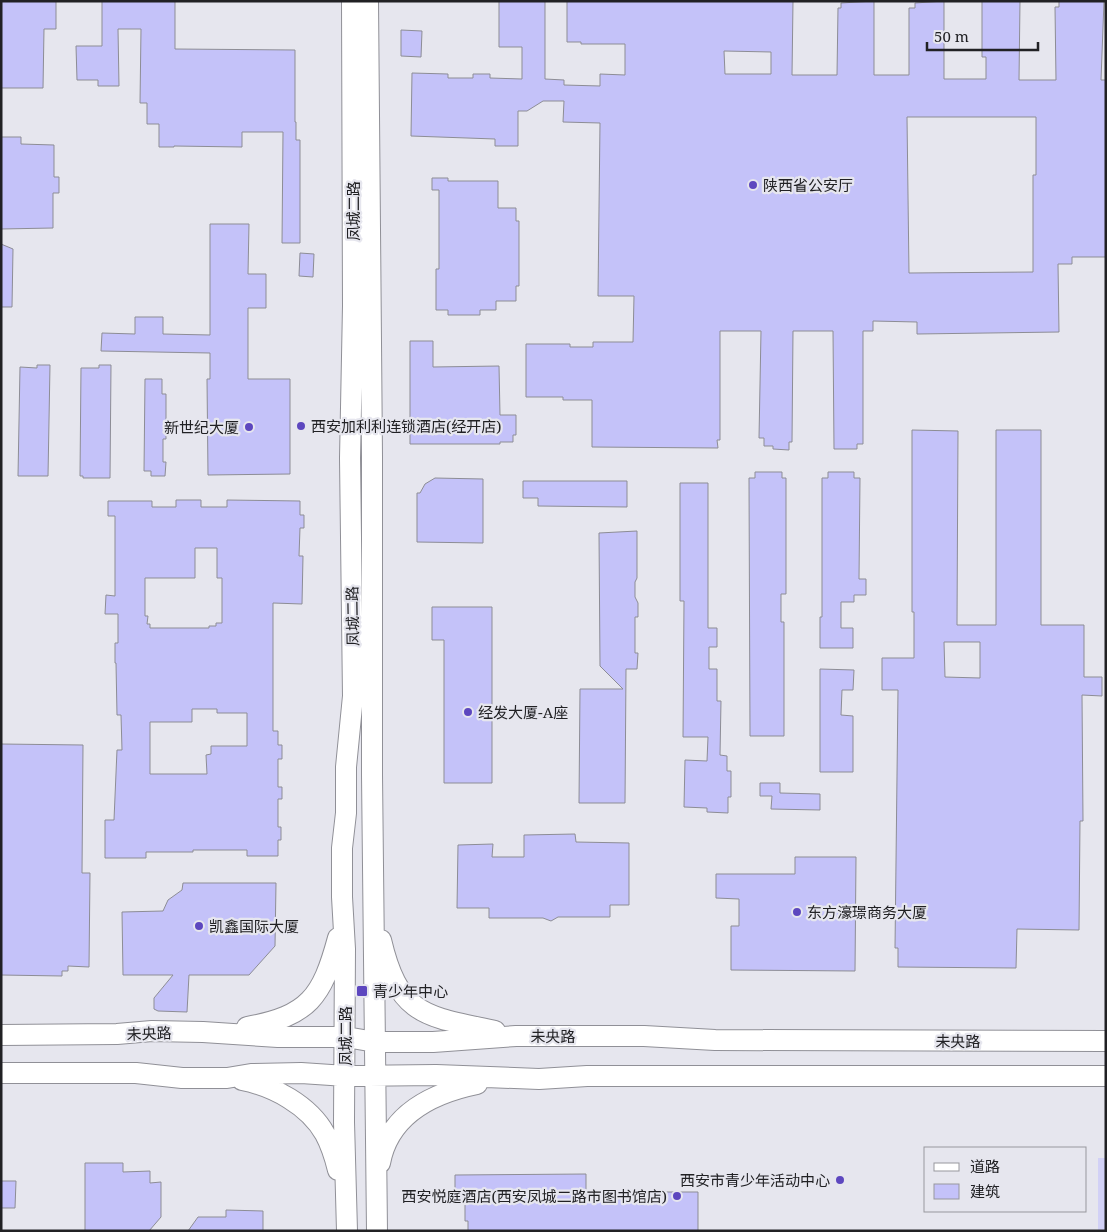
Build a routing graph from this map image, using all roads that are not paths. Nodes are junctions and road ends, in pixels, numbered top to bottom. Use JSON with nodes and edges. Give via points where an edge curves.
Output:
{"nodes":[{"id":1,"x":352,"y":1,"type":"edge"},
{"id":2,"x":368,"y":1,"type":"edge"},
{"id":3,"x":373,"y":892,"type":"junction"},
{"id":4,"x":342,"y":897,"type":"junction"},
{"id":5,"x":204,"y":1032,"type":"junction"},
{"id":6,"x":1,"y":1035,"type":"edge"},
{"id":7,"x":346,"y":1036,"type":"junction"},
{"id":8,"x":516,"y":1036,"type":"junction"},
{"id":9,"x":1106,"y":1041,"type":"edge"},
{"id":10,"x":375,"y":1042,"type":"junction"},
{"id":11,"x":1,"y":1073,"type":"edge"},
{"id":12,"x":375,"y":1075,"type":"junction"},
{"id":13,"x":346,"y":1076,"type":"junction"},
{"id":14,"x":1106,"y":1076,"type":"edge"},
{"id":15,"x":227,"y":1078,"type":"junction"},
{"id":16,"x":500,"y":1079,"type":"junction"},
{"id":17,"x":377,"y":1189,"type":"junction"},
{"id":18,"x":347,"y":1226,"type":"edge"},
{"id":19,"x":377,"y":1231,"type":"edge"}],
"edges":[{"from":1,"to":4,"type":"main road","name":"凤城二路","via":[[350,458],[353,696],[346,767]]},
{"from":2,"to":3,"type":"main road","name":"凤城二路"},
{"from":3,"to":8,"type":"main road","via":[[389,971],[415,1008],[441,1019]]},
{"from":3,"to":10,"type":"main road","name":"凤城二路"},
{"from":4,"to":5,"type":"main road","via":[[339,935],[332,962],[326,979],[309,1001],[286,1018],[272,1023]]},
{"from":4,"to":7,"type":"main road","name":"凤城二路"},
{"from":5,"to":6,"type":"main road","name":"未央路"},
{"from":5,"to":7,"type":"main road","name":"未央路","via":[[278,1037]]},
{"from":7,"to":10,"type":"main road","name":"未央路"},
{"from":7,"to":13,"type":"main road","name":"凤城二路"},
{"from":8,"to":9,"type":"main road","name":"未央路"},
{"from":8,"to":10,"type":"main road","name":"未央路"},
{"from":10,"to":12,"type":"main road","name":"凤城二路"},
{"from":11,"to":15,"type":"main road","via":[[136,1073]]},
{"from":12,"to":13,"type":"main road"},
{"from":12,"to":16,"type":"main road"},
{"from":12,"to":17,"type":"main road","name":"凤城二路"},
{"from":13,"to":15,"type":"main road","via":[[301,1073]]},
{"from":13,"to":18,"type":"main road","name":"凤城二路"},
{"from":14,"to":16,"type":"main road","via":[[587,1076]]},
{"from":15,"to":18,"type":"main road","via":[[259,1084],[278,1092],[315,1120],[331,1147],[339,1172]]},
{"from":16,"to":17,"type":"main road","via":[[444,1093],[414,1109],[387,1141],[382,1152]]},
{"from":17,"to":19,"type":"main road","name":"凤城二路"}]}
